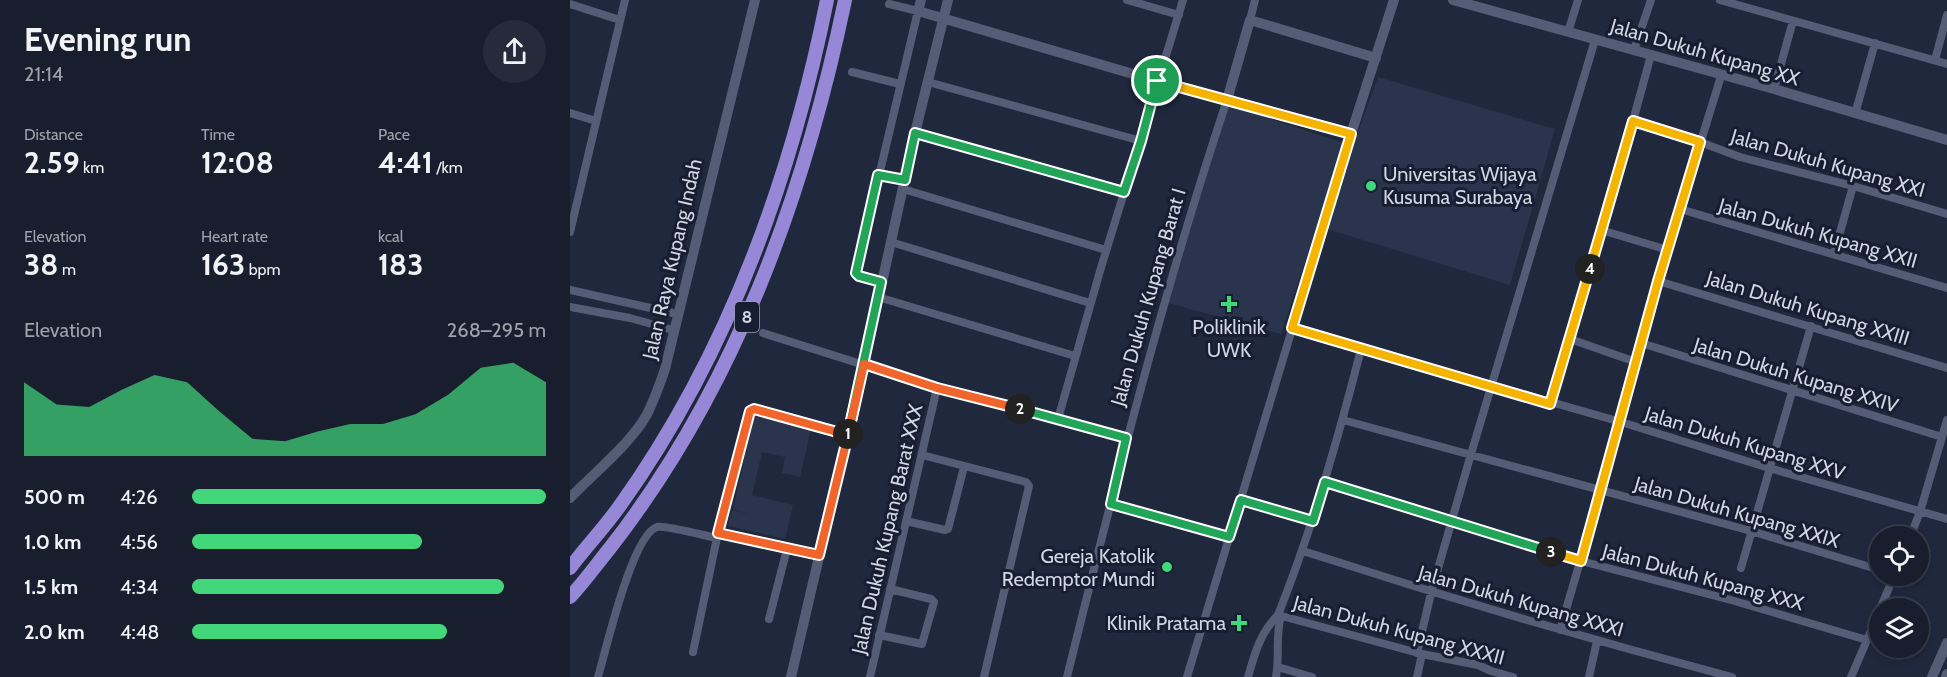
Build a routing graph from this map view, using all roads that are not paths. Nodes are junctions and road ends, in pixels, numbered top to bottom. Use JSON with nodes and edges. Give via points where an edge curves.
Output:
{"nodes":[{"id":1,"x":625,"y":0,"type":"edge"},
{"id":2,"x":755,"y":0,"type":"edge"},
{"id":3,"x":827,"y":0,"type":"edge"},
{"id":4,"x":845,"y":0,"type":"edge"},
{"id":5,"x":948,"y":0,"type":"edge"},
{"id":6,"x":1127,"y":0,"type":"edge"},
{"id":7,"x":1183,"y":0,"type":"edge"},
{"id":8,"x":1255,"y":0,"type":"edge"},
{"id":9,"x":1394,"y":0,"type":"edge"},
{"id":10,"x":1453,"y":0,"type":"edge"},
{"id":11,"x":1578,"y":0,"type":"edge"},
{"id":12,"x":1650,"y":0,"type":"edge"},
{"id":13,"x":1720,"y":0,"type":"edge"},
{"id":14,"x":1465,"y":2,"type":"edge"},
{"id":15,"x":570,"y":4,"type":"edge"},
{"id":16,"x":889,"y":4,"type":"dead end"},
{"id":17,"x":920,"y":5,"type":"edge"},
{"id":18,"x":1179,"y":15,"type":"junction"},
{"id":19,"x":1947,"y":15,"type":"edge"},
{"id":20,"x":944,"y":17,"type":"junction"},
{"id":21,"x":620,"y":20,"type":"junction"},
{"id":22,"x":1250,"y":20,"type":"junction"},
{"id":23,"x":1793,"y":21,"type":"junction"},
{"id":24,"x":1568,"y":32,"type":"junction"},
{"id":25,"x":1595,"y":40,"type":"junction"},
{"id":26,"x":1875,"y":43,"type":"junction"},
{"id":27,"x":1634,"y":50,"type":"junction"},
{"id":28,"x":1651,"y":55,"type":"junction"},
{"id":29,"x":1376,"y":58,"type":"junction"},
{"id":30,"x":1935,"y":60,"type":"junction"},
{"id":31,"x":1947,"y":64,"type":"edge"},
{"id":32,"x":852,"y":72,"type":"dead end"},
{"id":33,"x":1721,"y":76,"type":"junction"},
{"id":34,"x":1157,"y":81,"type":"junction"},
{"id":35,"x":928,"y":82,"type":"junction"},
{"id":36,"x":900,"y":84,"type":"junction"},
{"id":37,"x":1774,"y":89,"type":"junction"},
{"id":38,"x":1227,"y":100,"type":"junction"},
{"id":39,"x":570,"y":113,"type":"edge"},
{"id":40,"x":1855,"y":114,"type":"junction"},
{"id":41,"x":596,"y":121,"type":"junction"},
{"id":42,"x":1633,"y":121,"type":"junction"},
{"id":43,"x":915,"y":133,"type":"junction"},
{"id":44,"x":1351,"y":134,"type":"junction"},
{"id":45,"x":1947,"y":140,"type":"edge"},
{"id":46,"x":1141,"y":141,"type":"junction"},
{"id":47,"x":1700,"y":142,"type":"junction"},
{"id":48,"x":878,"y":175,"type":"junction"},
{"id":49,"x":904,"y":184,"type":"junction"},
{"id":50,"x":1853,"y":186,"type":"junction"},
{"id":51,"x":1124,"y":192,"type":"junction"},
{"id":52,"x":1680,"y":209,"type":"junction"},
{"id":53,"x":1947,"y":214,"type":"edge"},
{"id":54,"x":570,"y":231,"type":"edge"},
{"id":55,"x":1601,"y":231,"type":"junction"},
{"id":56,"x":891,"y":242,"type":"junction"},
{"id":57,"x":1106,"y":250,"type":"junction"},
{"id":58,"x":1668,"y":250,"type":"junction"},
{"id":59,"x":1834,"y":254,"type":"junction"},
{"id":60,"x":1658,"y":281,"type":"junction"},
{"id":61,"x":881,"y":282,"type":"junction"},
{"id":62,"x":1947,"y":288,"type":"edge"},
{"id":63,"x":570,"y":290,"type":"edge"},
{"id":64,"x":878,"y":297,"type":"junction"},
{"id":65,"x":1090,"y":303,"type":"junction"},
{"id":66,"x":570,"y":307,"type":"edge"},
{"id":67,"x":677,"y":314,"type":"junction"},
{"id":68,"x":1811,"y":326,"type":"junction"},
{"id":69,"x":1292,"y":328,"type":"junction"},
{"id":70,"x":673,"y":330,"type":"junction"},
{"id":71,"x":763,"y":333,"type":"dead end"},
{"id":72,"x":1570,"y":339,"type":"junction"},
{"id":73,"x":1641,"y":343,"type":"junction"},
{"id":74,"x":1361,"y":349,"type":"junction"},
{"id":75,"x":1075,"y":356,"type":"junction"},
{"id":76,"x":1636,"y":362,"type":"junction"},
{"id":77,"x":864,"y":364,"type":"junction"},
{"id":78,"x":1947,"y":368,"type":"edge"},
{"id":79,"x":1491,"y":386,"type":"junction"},
{"id":80,"x":937,"y":388,"type":"junction"},
{"id":81,"x":1791,"y":392,"type":"junction"},
{"id":82,"x":1550,"y":404,"type":"junction"},
{"id":83,"x":1058,"y":419,"type":"junction"},
{"id":84,"x":1343,"y":420,"type":"junction"},
{"id":85,"x":1947,"y":420,"type":"edge"},
{"id":86,"x":1621,"y":422,"type":"junction"},
{"id":87,"x":848,"y":435,"type":"junction"},
{"id":88,"x":1942,"y":437,"type":"junction"},
{"id":89,"x":1126,"y":438,"type":"junction"},
{"id":90,"x":922,"y":454,"type":"junction"},
{"id":91,"x":1471,"y":454,"type":"junction"},
{"id":92,"x":964,"y":467,"type":"junction"},
{"id":93,"x":1769,"y":468,"type":"junction"},
{"id":94,"x":1325,"y":482,"type":"junction"},
{"id":95,"x":1601,"y":492,"type":"junction"},
{"id":96,"x":570,"y":498,"type":"edge"},
{"id":97,"x":1241,"y":500,"type":"junction"},
{"id":98,"x":1111,"y":504,"type":"junction"},
{"id":99,"x":1920,"y":512,"type":"junction"},
{"id":100,"x":1947,"y":519,"type":"edge"},
{"id":101,"x":906,"y":521,"type":"junction"},
{"id":102,"x":1313,"y":521,"type":"junction"},
{"id":103,"x":1452,"y":521,"type":"junction"},
{"id":104,"x":1914,"y":526,"type":"edge"},
{"id":105,"x":1751,"y":531,"type":"junction"},
{"id":106,"x":718,"y":536,"type":"junction"},
{"id":107,"x":1229,"y":537,"type":"junction"},
{"id":108,"x":788,"y":549,"type":"junction"},
{"id":109,"x":1303,"y":551,"type":"junction"},
{"id":110,"x":819,"y":555,"type":"junction"},
{"id":111,"x":1581,"y":561,"type":"junction"},
{"id":112,"x":570,"y":567,"type":"edge"},
{"id":113,"x":1869,"y":567,"type":"edge"},
{"id":114,"x":1741,"y":568,"type":"dead end"},
{"id":115,"x":890,"y":589,"type":"junction"},
{"id":116,"x":1431,"y":593,"type":"junction"},
{"id":117,"x":570,"y":597,"type":"edge"},
{"id":118,"x":1279,"y":616,"type":"junction"},
{"id":119,"x":769,"y":618,"type":"dead end"},
{"id":120,"x":1560,"y":630,"type":"junction"},
{"id":121,"x":879,"y":635,"type":"junction"},
{"id":122,"x":1869,"y":635,"type":"edge"},
{"id":123,"x":1867,"y":640,"type":"junction"},
{"id":124,"x":1597,"y":641,"type":"junction"},
{"id":125,"x":1947,"y":643,"type":"edge"},
{"id":126,"x":693,"y":652,"type":"dead end"},
{"id":127,"x":1420,"y":653,"type":"junction"},
{"id":128,"x":1278,"y":666,"type":"junction"},
{"id":129,"x":793,"y":670,"type":"edge"},
{"id":130,"x":1854,"y":676,"type":"edge"},
{"id":131,"x":598,"y":677,"type":"edge"},
{"id":132,"x":870,"y":677,"type":"edge"},
{"id":133,"x":984,"y":677,"type":"edge"},
{"id":134,"x":1067,"y":677,"type":"edge"},
{"id":135,"x":1187,"y":677,"type":"edge"},
{"id":136,"x":1248,"y":677,"type":"edge"},
{"id":137,"x":1276,"y":677,"type":"edge"},
{"id":138,"x":1312,"y":677,"type":"edge"},
{"id":139,"x":1417,"y":677,"type":"edge"},
{"id":140,"x":1513,"y":677,"type":"edge"},
{"id":141,"x":1589,"y":677,"type":"edge"},
{"id":142,"x":1732,"y":677,"type":"edge"},
{"id":143,"x":1932,"y":677,"type":"edge"}],
"edges":[{"from":1,"to":21,"type":"street"},
{"from":2,"to":67,"type":"street","name":"Jalan Raya Kupang Indah"},
{"from":3,"to":112,"type":"highway","number":"8","via":[[802,108],[765,225],[737,296],[687,397],[650,459],[618,508]]},
{"from":4,"to":117,"type":"highway","number":"8","via":[[829,78],[786,220],[739,335],[673,459],[646,501]]},
{"from":5,"to":20,"type":"street"},
{"from":6,"to":18,"type":"street"},
{"from":7,"to":18,"type":"street"},
{"from":8,"to":22,"type":"street","name":"Jalan Dukuh Kupang Barat I"},
{"from":9,"to":29,"type":"street"},
{"from":10,"to":14,"type":"street","name":"Jalan Dukuh Kupang XX"},
{"from":11,"to":24,"type":"street"},
{"from":12,"to":27,"type":"street"},
{"from":13,"to":23,"type":"street"},
{"from":14,"to":24,"type":"street","name":"Jalan Dukuh Kupang XX"},
{"from":15,"to":21,"type":"street"},
{"from":16,"to":17,"type":"street"},
{"from":17,"to":20,"type":"street"},
{"from":17,"to":36,"type":"street"},
{"from":18,"to":34,"type":"street"},
{"from":19,"to":30,"type":"street"},
{"from":20,"to":34,"type":"street"},
{"from":20,"to":35,"type":"street"},
{"from":21,"to":41,"type":"street"},
{"from":22,"to":29,"type":"street"},
{"from":22,"to":38,"type":"street","name":"Jalan Dukuh Kupang Barat I"},
{"from":23,"to":26,"type":"street"},
{"from":23,"to":37,"type":"street"},
{"from":24,"to":25,"type":"street","name":"Jalan Dukuh Kupang XX"},
{"from":25,"to":27,"type":"street","name":"Jalan Dukuh Kupang XX"},
{"from":25,"to":79,"type":"street"},
{"from":26,"to":30,"type":"street"},
{"from":26,"to":40,"type":"street"},
{"from":27,"to":28,"type":"street","name":"Jalan Dukuh Kupang XX"},
{"from":28,"to":33,"type":"street","name":"Jalan Dukuh Kupang XX"},
{"from":28,"to":42,"type":"street"},
{"from":29,"to":44,"type":"street"},
{"from":30,"to":31,"type":"street"},
{"from":32,"to":36,"type":"street"},
{"from":33,"to":37,"type":"street","name":"Jalan Dukuh Kupang XX"},
{"from":33,"to":47,"type":"street"},
{"from":34,"to":38,"type":"street"},
{"from":34,"to":46,"type":"street"},
{"from":35,"to":43,"type":"street"},
{"from":35,"to":46,"type":"street"},
{"from":36,"to":48,"type":"street"},
{"from":37,"to":40,"type":"street","name":"Jalan Dukuh Kupang XX"},
{"from":38,"to":44,"type":"street"},
{"from":38,"to":89,"type":"street","name":"Jalan Dukuh Kupang Barat I"},
{"from":39,"to":41,"type":"street"},
{"from":40,"to":45,"type":"street","name":"Jalan Dukuh Kupang XX"},
{"from":41,"to":54,"type":"street"},
{"from":42,"to":47,"type":"street","name":"Jalan Dukuh Kupang XXI"},
{"from":42,"to":55,"type":"street"},
{"from":43,"to":49,"type":"street"},
{"from":43,"to":51,"type":"street"},
{"from":44,"to":69,"type":"street"},
{"from":46,"to":51,"type":"street"},
{"from":47,"to":50,"type":"street","name":"Jalan Dukuh Kupang XXI","via":[[1740,157]]},
{"from":47,"to":52,"type":"street"},
{"from":48,"to":49,"type":"street"},
{"from":48,"to":61,"type":"street","via":[[856,273]]},
{"from":49,"to":56,"type":"street"},
{"from":49,"to":57,"type":"street"},
{"from":50,"to":53,"type":"street","name":"Jalan Dukuh Kupang XXI"},
{"from":50,"to":59,"type":"street"},
{"from":51,"to":57,"type":"street"},
{"from":52,"to":58,"type":"street"},
{"from":52,"to":59,"type":"street","name":"Jalan Dukuh Kupang XXII"},
{"from":55,"to":58,"type":"street"},
{"from":55,"to":72,"type":"street"},
{"from":56,"to":61,"type":"street"},
{"from":56,"to":65,"type":"street"},
{"from":57,"to":65,"type":"street"},
{"from":58,"to":60,"type":"street"},
{"from":59,"to":62,"type":"street","name":"Jalan Dukuh Kupang XXII"},
{"from":60,"to":68,"type":"street","name":"Jalan Dukuh Kupang XXIII"},
{"from":60,"to":73,"type":"street"},
{"from":61,"to":64,"type":"street"},
{"from":63,"to":67,"type":"street"},
{"from":64,"to":75,"type":"street"},
{"from":64,"to":77,"type":"street"},
{"from":65,"to":75,"type":"street"},
{"from":66,"to":70,"type":"street"},
{"from":67,"to":70,"type":"street","name":"Jalan Raya Kupang Indah"},
{"from":68,"to":78,"type":"street","name":"Jalan Dukuh Kupang XXIII"},
{"from":68,"to":81,"type":"street"},
{"from":69,"to":74,"type":"street","name":"Jalan Dukuh Kupang XXV"},
{"from":69,"to":97,"type":"street"},
{"from":70,"to":96,"type":"street","name":"Jalan Raya Kupang Indah","via":[[656,397],[644,419]]},
{"from":71,"to":77,"type":"street"},
{"from":72,"to":76,"type":"street"},
{"from":72,"to":82,"type":"street"},
{"from":73,"to":76,"type":"street"},
{"from":73,"to":81,"type":"street","name":"Jalan Dukuh Kupang XXIV"},
{"from":74,"to":79,"type":"street","name":"Jalan Dukuh Kupang XXV"},
{"from":74,"to":84,"type":"street"},
{"from":75,"to":83,"type":"street"},
{"from":76,"to":86,"type":"street"},
{"from":77,"to":80,"type":"street"},
{"from":77,"to":87,"type":"street"},
{"from":79,"to":82,"type":"street","name":"Jalan Dukuh Kupang XXV"},
{"from":79,"to":91,"type":"street"},
{"from":80,"to":83,"type":"street"},
{"from":80,"to":90,"type":"street","name":"Jalan Dukuh Kupang Barat XXX"},
{"from":81,"to":88,"type":"street","name":"Jalan Dukuh Kupang XXIV"},
{"from":81,"to":93,"type":"street"},
{"from":82,"to":86,"type":"street","name":"Jalan Dukuh Kupang XXV"},
{"from":83,"to":89,"type":"street"},
{"from":84,"to":91,"type":"street","name":"Jalan Dukuh Kupang XXIX"},
{"from":84,"to":94,"type":"street"},
{"from":85,"to":88,"type":"street"},
{"from":86,"to":93,"type":"street","name":"Jalan Dukuh Kupang XXV"},
{"from":86,"to":95,"type":"street"},
{"from":87,"to":106,"type":"street","via":[[757,409],[750,411]]},
{"from":87,"to":110,"type":"street"},
{"from":88,"to":99,"type":"street"},
{"from":89,"to":98,"type":"street","name":"Jalan Dukuh Kupang Barat I"},
{"from":90,"to":92,"type":"street"},
{"from":90,"to":101,"type":"street","name":"Jalan Dukuh Kupang Barat XXX"},
{"from":91,"to":95,"type":"street","name":"Jalan Dukuh Kupang XXIX"},
{"from":91,"to":103,"type":"street"},
{"from":92,"to":101,"type":"street","via":[[948,528]]},
{"from":92,"to":133,"type":"street","via":[[1026,482],[1029,488]]},
{"from":93,"to":99,"type":"street","name":"Jalan Dukuh Kupang XXV"},
{"from":93,"to":105,"type":"street"},
{"from":94,"to":102,"type":"street"},
{"from":94,"to":103,"type":"street","name":"Jalan Dukuh Kupang XXX"},
{"from":95,"to":105,"type":"street","name":"Jalan Dukuh Kupang XXIX"},
{"from":95,"to":111,"type":"street"},
{"from":97,"to":102,"type":"street"},
{"from":97,"to":107,"type":"street"},
{"from":98,"to":107,"type":"street"},
{"from":98,"to":134,"type":"street","name":"Jalan Dukuh Kupang Barat I"},
{"from":99,"to":100,"type":"street","name":"Jalan Dukuh Kupang XXV"},
{"from":99,"to":104,"type":"street"},
{"from":101,"to":115,"type":"street","name":"Jalan Dukuh Kupang Barat XXX"},
{"from":102,"to":109,"type":"street"},
{"from":103,"to":111,"type":"street","name":"Jalan Dukuh Kupang XXX"},
{"from":103,"to":116,"type":"street"},
{"from":105,"to":113,"type":"street","name":"Jalan Dukuh Kupang XXIX"},
{"from":105,"to":114,"type":"street"},
{"from":106,"to":108,"type":"street"},
{"from":106,"to":126,"type":"street"},
{"from":106,"to":131,"type":"street","via":[[661,527],[642,541],[627,575]]},
{"from":107,"to":135,"type":"street"},
{"from":108,"to":110,"type":"street"},
{"from":108,"to":119,"type":"street"},
{"from":109,"to":116,"type":"street","name":"Jalan Dukuh Kupang XXXI"},
{"from":109,"to":118,"type":"street"},
{"from":110,"to":129,"type":"street"},
{"from":111,"to":120,"type":"street"},
{"from":111,"to":123,"type":"street","name":"Jalan Dukuh Kupang XXX"},
{"from":115,"to":121,"type":"street","name":"Jalan Dukuh Kupang Barat XXX"},
{"from":115,"to":121,"type":"street","via":[[934,602],[922,644]]},
{"from":116,"to":120,"type":"street","name":"Jalan Dukuh Kupang XXXI"},
{"from":116,"to":127,"type":"street"},
{"from":118,"to":127,"type":"street","name":"Jalan Dukuh Kupang XXXII"},
{"from":118,"to":128,"type":"street"},
{"from":118,"to":136,"type":"street","via":[[1260,638]]},
{"from":120,"to":124,"type":"street","name":"Jalan Dukuh Kupang XXXI"},
{"from":121,"to":132,"type":"street","name":"Jalan Dukuh Kupang Barat XXX"},
{"from":122,"to":123,"type":"street"},
{"from":123,"to":130,"type":"street"},
{"from":124,"to":141,"type":"street"},
{"from":124,"to":142,"type":"street","name":"Jalan Dukuh Kupang XXXI"},
{"from":125,"to":143,"type":"street"},
{"from":127,"to":139,"type":"street"},
{"from":127,"to":140,"type":"street","name":"Jalan Dukuh Kupang XXXII"},
{"from":128,"to":137,"type":"street"},
{"from":128,"to":138,"type":"street"}]}
